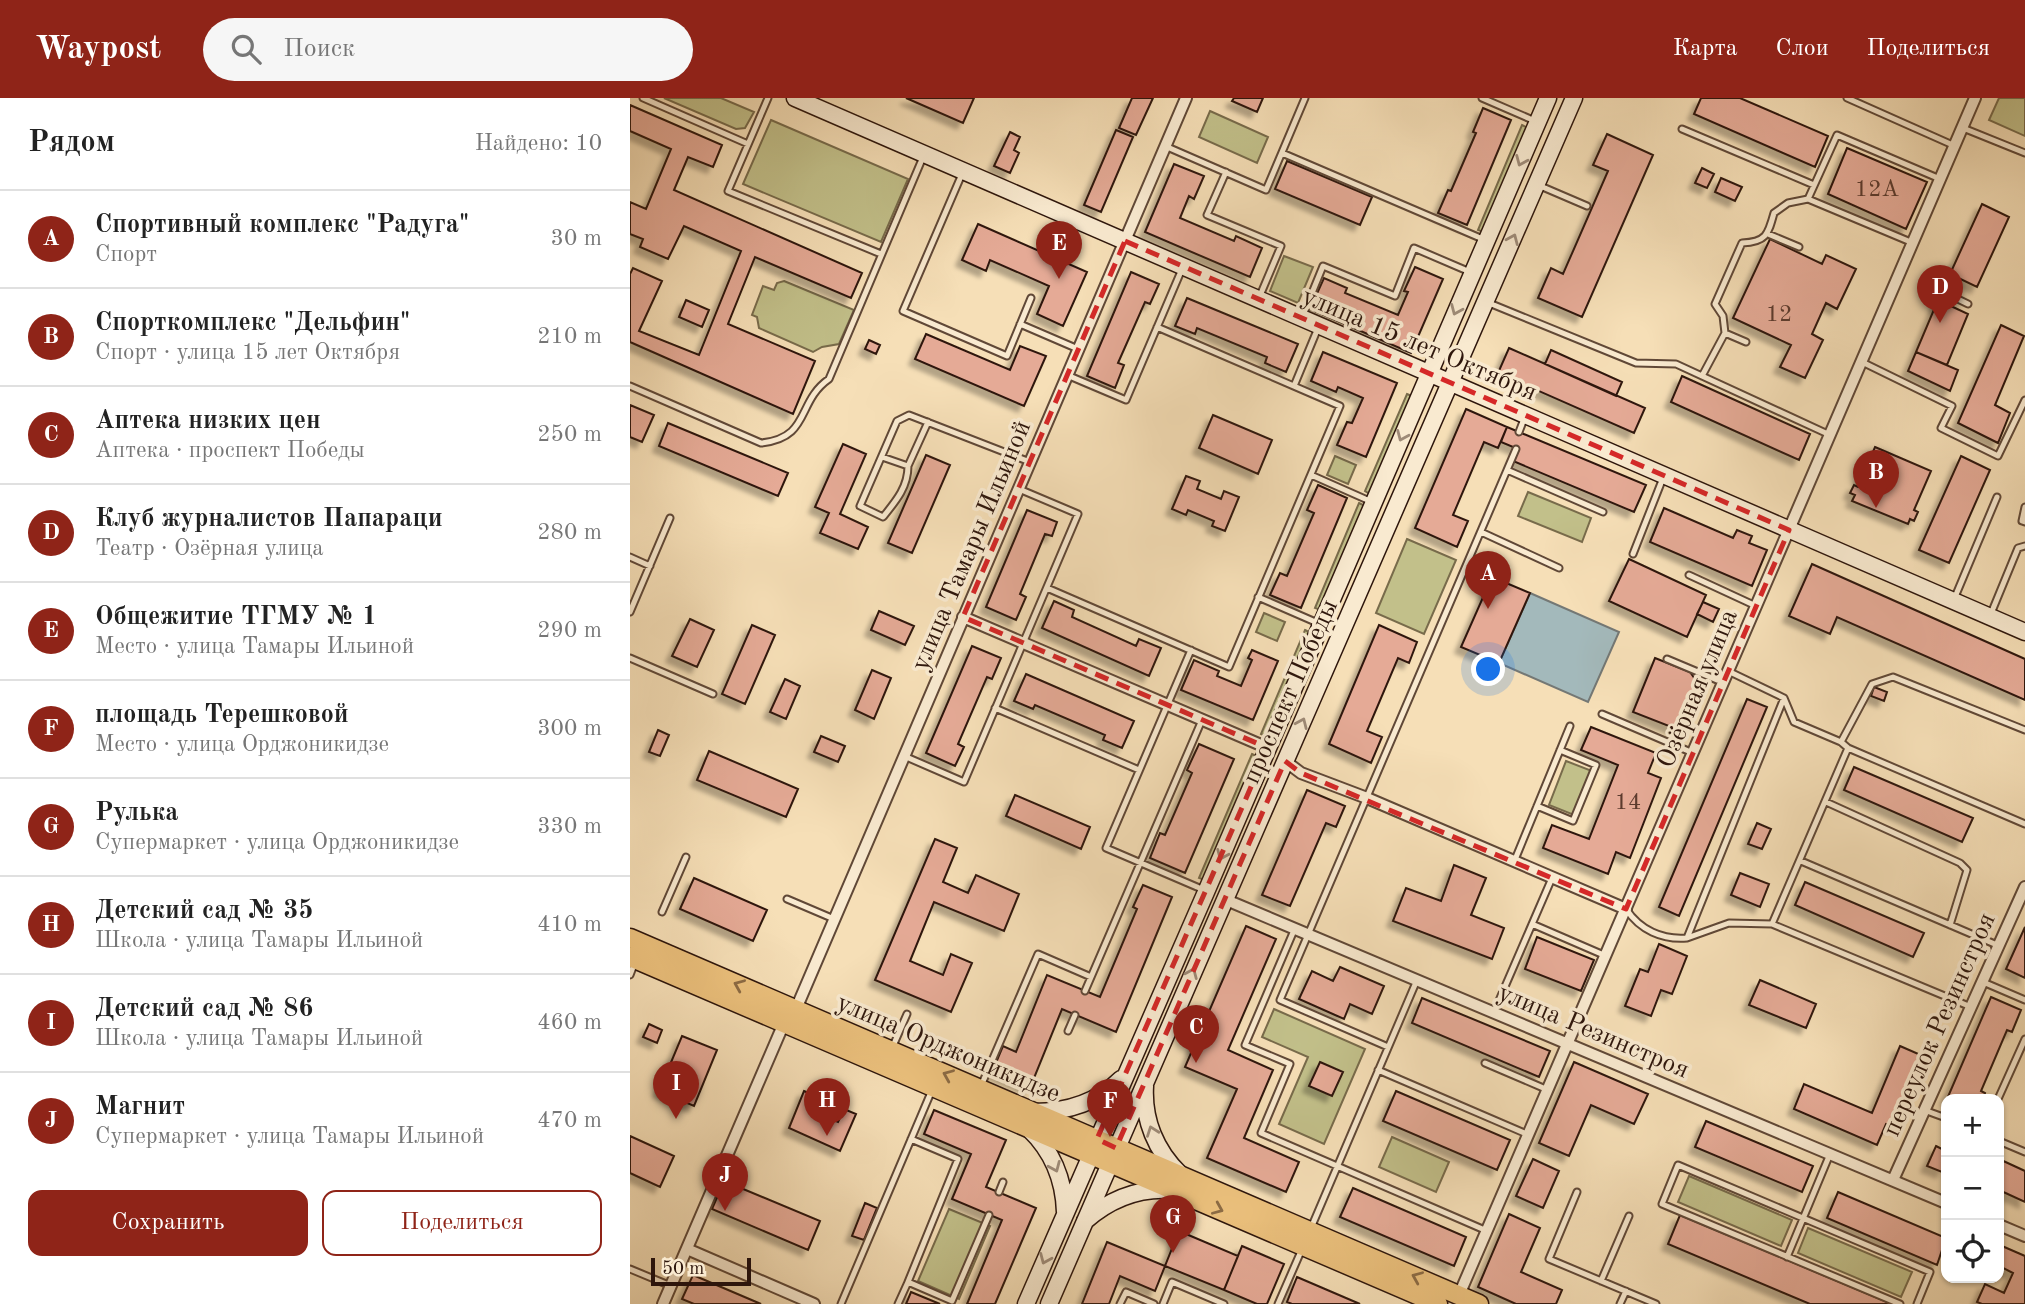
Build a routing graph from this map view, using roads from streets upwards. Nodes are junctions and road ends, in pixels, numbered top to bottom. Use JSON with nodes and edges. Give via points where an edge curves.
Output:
{"nodes":[{"id":1,"x":795,"y":98,"type":"edge"},
{"id":2,"x":1186,"y":98,"type":"edge"},
{"id":3,"x":1548,"y":98,"type":"edge"},
{"id":4,"x":1574,"y":98,"type":"edge"},
{"id":5,"x":1975,"y":98,"type":"edge"},
{"id":6,"x":1125,"y":241,"type":"junction"},
{"id":7,"x":1429,"y":373,"type":"junction"},
{"id":8,"x":1451,"y":383,"type":"junction"},
{"id":9,"x":1789,"y":530,"type":"junction"},
{"id":10,"x":963,"y":617,"type":"junction"},
{"id":11,"x":2025,"y":632,"type":"edge"},
{"id":12,"x":1268,"y":748,"type":"junction"},
{"id":13,"x":1284,"y":761,"type":"junction"},
{"id":14,"x":2025,"y":887,"type":"edge"},
{"id":15,"x":1224,"y":899,"type":"junction"},
{"id":16,"x":1626,"y":909,"type":"junction"},
{"id":17,"x":630,"y":937,"type":"edge"},
{"id":18,"x":632,"y":964,"type":"edge"},
{"id":19,"x":790,"y":1016,"type":"junction"},
{"id":20,"x":1568,"y":1043,"type":"junction"},
{"id":21,"x":1125,"y":1075,"type":"junction"},
{"id":22,"x":1146,"y":1081,"type":"junction"},
{"id":23,"x":1030,"y":1120,"type":"junction"},
{"id":24,"x":1094,"y":1147,"type":"junction"},
{"id":25,"x":1113,"y":1155,"type":"junction"},
{"id":26,"x":1893,"y":1180,"type":"junction"},
{"id":27,"x":1177,"y":1182,"type":"junction"},
{"id":28,"x":1941,"y":1201,"type":"edge"},
{"id":29,"x":1065,"y":1214,"type":"junction"},
{"id":30,"x":1083,"y":1223,"type":"junction"},
{"id":31,"x":2004,"y":1227,"type":"edge"},
{"id":32,"x":2025,"y":1236,"type":"edge"},
{"id":33,"x":1306,"y":1238,"type":"junction"},
{"id":34,"x":687,"y":1249,"type":"junction"},
{"id":35,"x":1459,"y":1295,"type":"junction"},
{"id":36,"x":663,"y":1304,"type":"edge"},
{"id":37,"x":814,"y":1304,"type":"edge"},
{"id":38,"x":1026,"y":1304,"type":"edge"},
{"id":39,"x":1049,"y":1304,"type":"edge"},
{"id":40,"x":1438,"y":1304,"type":"edge"},
{"id":41,"x":1479,"y":1304,"type":"edge"}],
"edges":[{"from":1,"to":6,"type":"main road","name":"улица 15 лет Октября"},
{"from":2,"to":6,"type":"street","name":"улица Тамары Ильиной"},
{"from":3,"to":7,"type":"main road","name":"проспект Победы","one_way":true},
{"from":8,"to":4,"type":"main road","name":"проспект Победы","one_way":true},
{"from":5,"to":9,"type":"street","name":"Озёрная улица"},
{"from":6,"to":7,"type":"main road","name":"улица 15 лет Октября"},
{"from":6,"to":10,"type":"street","name":"улица Тамары Ильиной"},
{"from":7,"to":8,"type":"main road","name":"улица 15 лет Октября"},
{"from":7,"to":12,"type":"main road","name":"проспект Победы","one_way":true},
{"from":8,"to":9,"type":"main road","name":"улица 15 лет Октября"},
{"from":13,"to":8,"type":"main road","name":"проспект Победы","one_way":true},
{"from":9,"to":11,"type":"main road","name":"улица 15 лет Октября"},
{"from":9,"to":16,"type":"street","name":"Озёрная улица"},
{"from":10,"to":12,"type":"street"},
{"from":10,"to":19,"type":"street","name":"улица Тамары Ильиной"},
{"from":12,"to":21,"type":"main road","name":"проспект Победы","one_way":true},
{"from":13,"to":15,"type":"main road","name":"проспект Победы"},
{"from":13,"to":16,"type":"street","via":[[1301,773]]},
{"from":14,"to":26,"type":"street","name":"переулок Резинстроя"},
{"from":15,"to":20,"type":"street","name":"улица Резинстроя"},
{"from":22,"to":15,"type":"main road","name":"проспект Победы","one_way":true},
{"from":16,"to":20,"type":"street","name":"Озёрная улица"},
{"from":19,"to":17,"type":"main road","name":"улица Орджоникидзе","one_way":true},
{"from":18,"to":19,"type":"main road","name":"улица Орджоникидзе"},
{"from":19,"to":23,"type":"main road","name":"улица Орджоникидзе","via":[[934,1087]]},
{"from":23,"to":19,"type":"main road","name":"улица Орджоникидзе","one_way":true,"via":[[980,1089],[891,1050]]},
{"from":19,"to":34,"type":"street","name":"улица Тамары Ильиной"},
{"from":20,"to":26,"type":"street","name":"улица Резинстроя"},
{"from":20,"to":35,"type":"street","name":"Озёрная улица"},
{"from":21,"to":23,"type":"main road","via":[[1089,1101]]},
{"from":21,"to":24,"type":"main road","name":"проспект Победы"},
{"from":22,"to":25,"type":"main road","name":"проспект Победы"},
{"from":27,"to":22,"type":"main road","one_way":true,"via":[[1153,1137]]},
{"from":23,"to":24,"type":"main road","name":"улица Орджоникидзе"},
{"from":23,"to":29,"type":"main road","one_way":true,"via":[[1054,1164]]},
{"from":24,"to":25,"type":"main road","name":"улица Орджоникидзе"},
{"from":24,"to":29,"type":"main road","name":"проспект Победы"},
{"from":25,"to":27,"type":"main road","name":"улица Орджоникидзе"},
{"from":25,"to":30,"type":"main road","name":"проспект Победы"},
{"from":26,"to":28,"type":"street","name":"улица Резинстроя"},
{"from":27,"to":30,"type":"main road","via":[[1123,1197]]},
{"from":27,"to":33,"type":"main road","name":"улица Орджоникидзе"},
{"from":29,"to":38,"type":"main road","name":"проспект Победы","one_way":true},
{"from":30,"to":39,"type":"main road","name":"проспект Победы"},
{"from":31,"to":32,"type":"street"},
{"from":35,"to":33,"type":"main road","name":"улица Орджоникидзе","one_way":true},
{"from":33,"to":40,"type":"main road","name":"улица Орджоникидзе"},
{"from":34,"to":36,"type":"street","name":"улица Тамары Ильиной"},
{"from":34,"to":37,"type":"street"},
{"from":35,"to":41,"type":"main road","name":"улица Орджоникидзе"}]}
